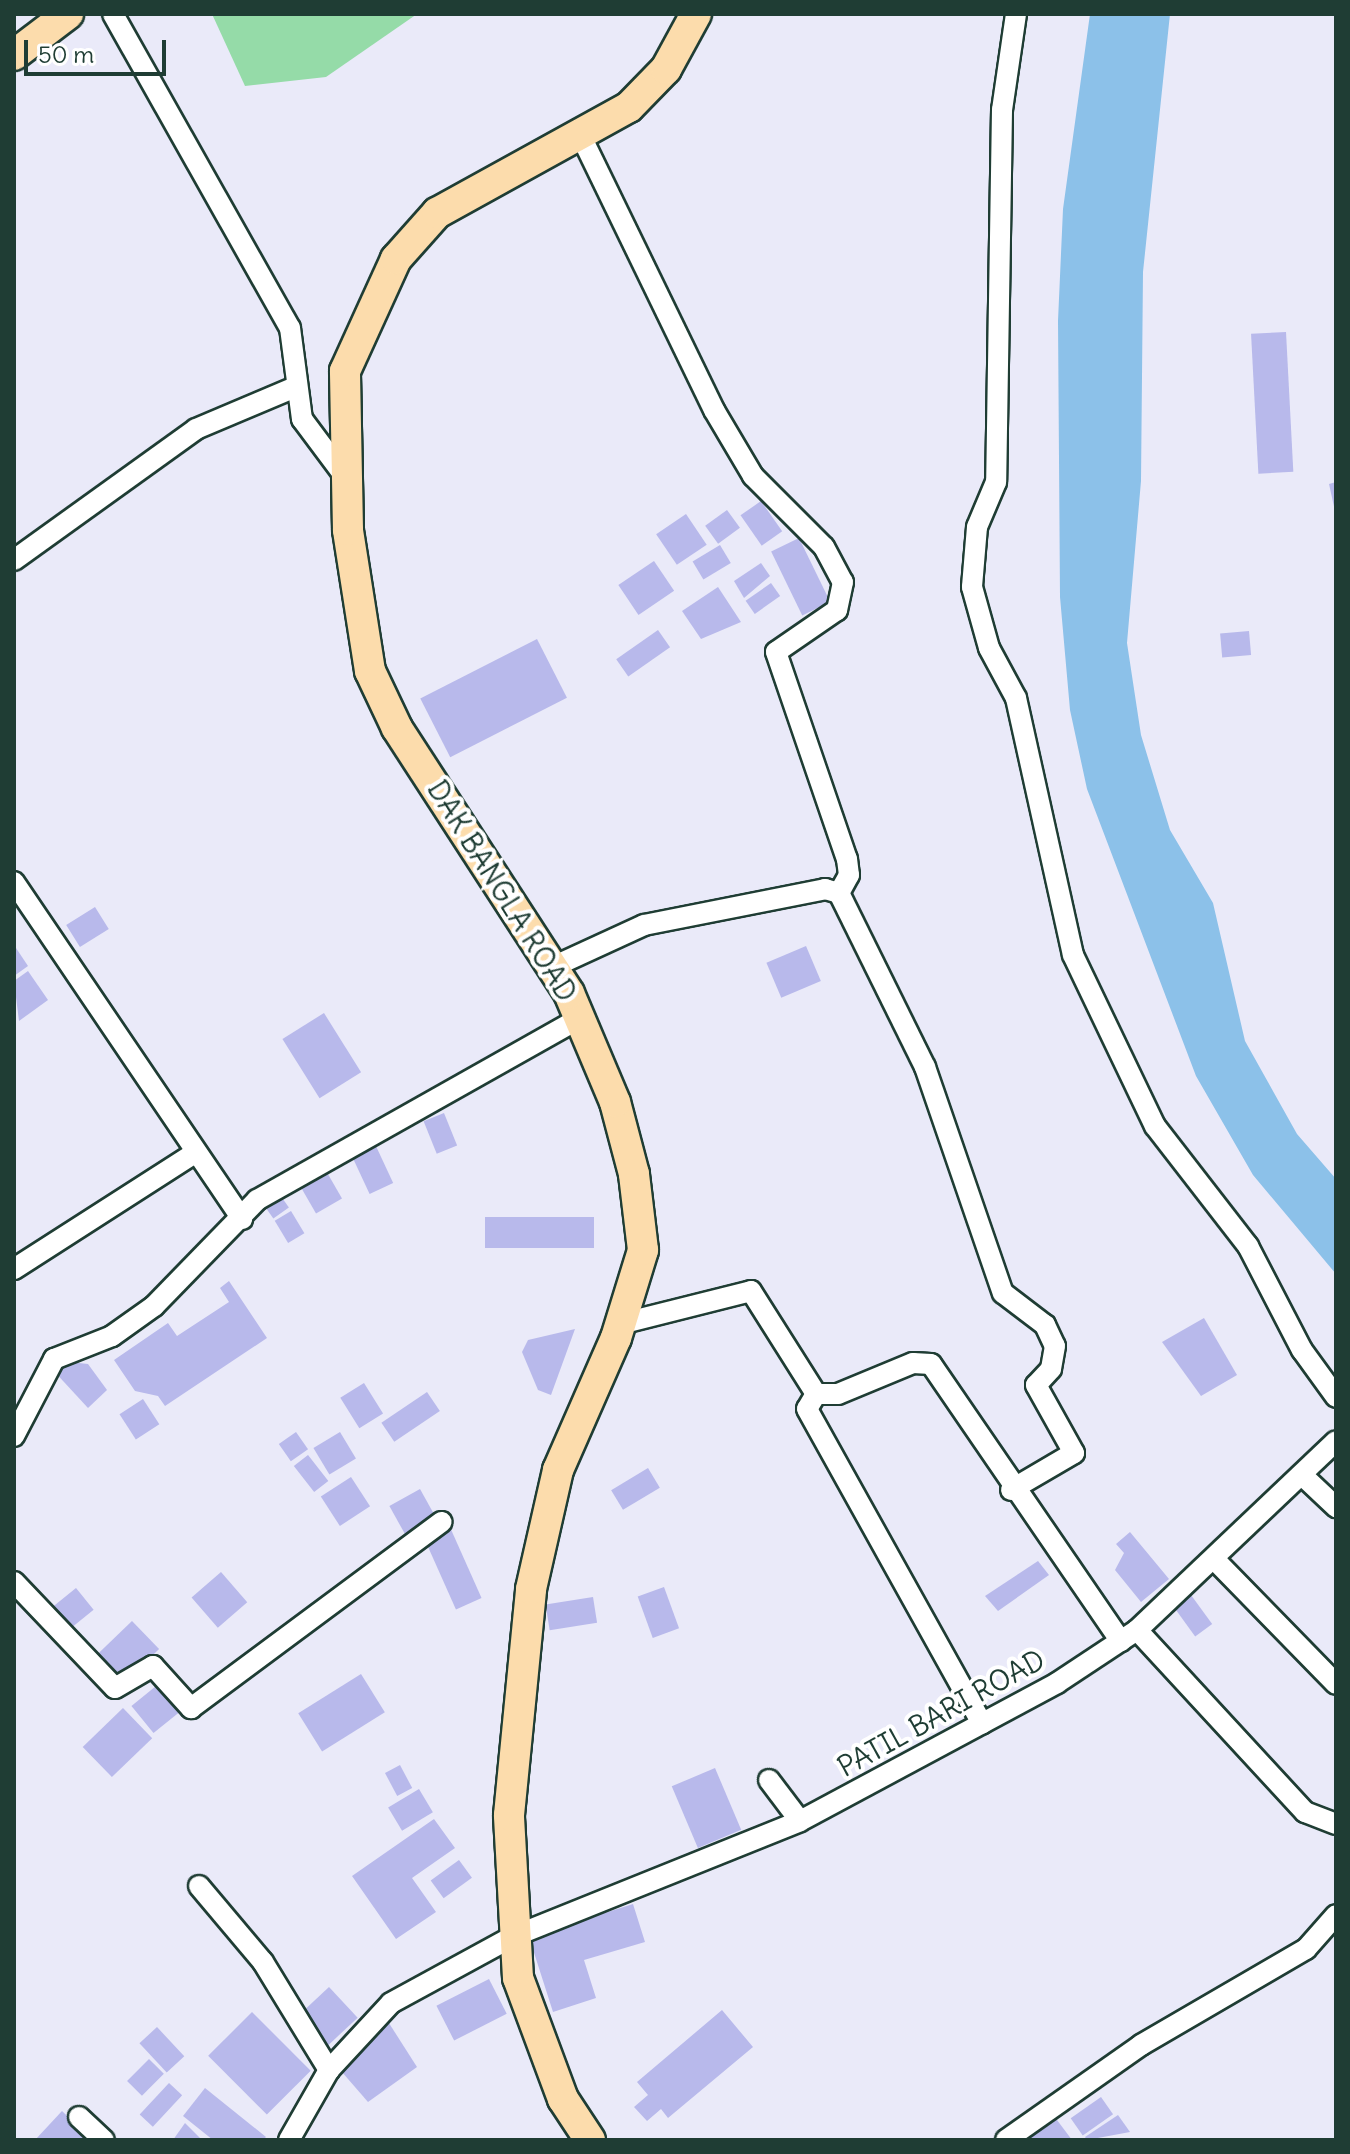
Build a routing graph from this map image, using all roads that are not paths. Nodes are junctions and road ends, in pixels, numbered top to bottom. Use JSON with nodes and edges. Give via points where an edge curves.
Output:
{"nodes":[{"id":1,"x":68,"y":14,"type":"edge"},
{"id":2,"x":113,"y":14,"type":"edge"},
{"id":3,"x":696,"y":14,"type":"edge"},
{"id":4,"x":1016,"y":14,"type":"edge"},
{"id":5,"x":14,"y":55,"type":"edge"},
{"id":6,"x":580,"y":134,"type":"junction"},
{"id":7,"x":293,"y":388,"type":"junction"},
{"id":8,"x":346,"y":478,"type":"junction"},
{"id":9,"x":14,"y":560,"type":"edge"},
{"id":10,"x":14,"y":882,"type":"edge"},
{"id":11,"x":839,"y":893,"type":"junction"},
{"id":12,"x":555,"y":966,"type":"junction"},
{"id":13,"x":580,"y":1018,"type":"junction"},
{"id":14,"x":196,"y":1152,"type":"junction"},
{"id":15,"x":242,"y":1219,"type":"junction"},
{"id":16,"x":14,"y":1269,"type":"edge"},
{"id":17,"x":620,"y":1324,"type":"junction"},
{"id":18,"x":816,"y":1394,"type":"junction"},
{"id":19,"x":1336,"y":1397,"type":"edge"},
{"id":20,"x":14,"y":1436,"type":"edge"},
{"id":21,"x":1336,"y":1441,"type":"edge"},
{"id":22,"x":1302,"y":1475,"type":"junction"},
{"id":23,"x":1011,"y":1490,"type":"junction"},
{"id":24,"x":1336,"y":1507,"type":"edge"},
{"id":25,"x":441,"y":1522,"type":"dead end"},
{"id":26,"x":1215,"y":1560,"type":"junction"},
{"id":27,"x":14,"y":1582,"type":"edge"},
{"id":28,"x":1129,"y":1635,"type":"junction"},
{"id":29,"x":1336,"y":1684,"type":"edge"},
{"id":30,"x":982,"y":1724,"type":"junction"},
{"id":31,"x":769,"y":1780,"type":"dead end"},
{"id":32,"x":800,"y":1821,"type":"junction"},
{"id":33,"x":1336,"y":1824,"type":"edge"},
{"id":34,"x":199,"y":1886,"type":"dead end"},
{"id":35,"x":1336,"y":1915,"type":"edge"},
{"id":36,"x":512,"y":1937,"type":"junction"},
{"id":37,"x":329,"y":2070,"type":"junction"},
{"id":38,"x":79,"y":2117,"type":"dead end"},
{"id":39,"x":104,"y":2140,"type":"edge"},
{"id":40,"x":289,"y":2140,"type":"edge"},
{"id":41,"x":590,"y":2140,"type":"edge"},
{"id":42,"x":1006,"y":2140,"type":"edge"}],
"edges":[{"from":1,"to":5,"type":"main road"},
{"from":2,"to":7,"type":"street","via":[[290,328]]},
{"from":3,"to":6,"type":"main road","name":"DAK BANGLA ROAD","via":[[666,69],[629,107]]},
{"from":4,"to":19,"type":"street","via":[[1002,110],[996,482],[977,527],[972,587],[989,648],[1016,698],[1035,807],[1085,983],[1155,1126],[1248,1246],[1302,1350]]},
{"from":6,"to":8,"type":"main road","name":"DAK BANGLA ROAD","via":[[437,213],[396,259],[345,371]]},
{"from":6,"to":11,"type":"street","via":[[714,410],[753,476],[824,547],[843,582],[837,610],[776,652],[847,859],[849,875]]},
{"from":7,"to":8,"type":"street","via":[[309,438]]},
{"from":7,"to":9,"type":"street","via":[[196,429]]},
{"from":8,"to":12,"type":"main road","name":"DAK BANGLA ROAD","via":[[354,597],[370,671],[397,728]]},
{"from":10,"to":14,"type":"street"},
{"from":11,"to":12,"type":"street","via":[[825,889],[644,925]]},
{"from":11,"to":23,"type":"street","via":[[925,1067],[1003,1293],[1045,1325],[1055,1346],[1051,1369],[1036,1385],[1074,1453]]},
{"from":12,"to":13,"type":"main road","name":"DAK BANGLA ROAD"},
{"from":13,"to":15,"type":"street","via":[[366,1133],[257,1200]]},
{"from":13,"to":17,"type":"main road","name":"DAK BANGLA ROAD","via":[[615,1102],[634,1174],[643,1250]]},
{"from":14,"to":15,"type":"street"},
{"from":14,"to":16,"type":"street"},
{"from":15,"to":20,"type":"street","via":[[154,1306],[112,1336],[54,1359]]},
{"from":17,"to":18,"type":"street","via":[[751,1291]]},
{"from":17,"to":36,"type":"main road","name":"DAK BANGLA ROAD","via":[[558,1470],[531,1589],[509,1815]]},
{"from":18,"to":23,"type":"street","via":[[838,1394],[913,1363],[931,1364]]},
{"from":18,"to":30,"type":"street","via":[[807,1409],[813,1421]]},
{"from":21,"to":22,"type":"street","name":"PATIL BARI ROAD"},
{"from":22,"to":24,"type":"street"},
{"from":22,"to":26,"type":"street","name":"PATIL BARI ROAD"},
{"from":23,"to":28,"type":"street"},
{"from":25,"to":27,"type":"street","via":[[191,1708],[153,1666],[115,1688]]},
{"from":26,"to":28,"type":"street","name":"PATIL BARI ROAD"},
{"from":26,"to":29,"type":"street"},
{"from":28,"to":30,"type":"street","name":"PATIL BARI ROAD"},
{"from":28,"to":33,"type":"street","via":[[1305,1812]]},
{"from":30,"to":32,"type":"street","name":"PATIL BARI ROAD"},
{"from":31,"to":32,"type":"street"},
{"from":32,"to":36,"type":"street","name":"PATIL BARI ROAD"},
{"from":34,"to":37,"type":"street","via":[[263,1962]]},
{"from":35,"to":42,"type":"street","via":[[1306,1949],[1141,2045]]},
{"from":36,"to":37,"type":"street","name":"PATIL BARI ROAD","via":[[391,2003]]},
{"from":36,"to":41,"type":"main road","name":"DAK BANGLA ROAD","via":[[518,1978],[563,2099]]},
{"from":37,"to":40,"type":"street","name":"PATIL BARI ROAD"},
{"from":38,"to":39,"type":"street"}]}
